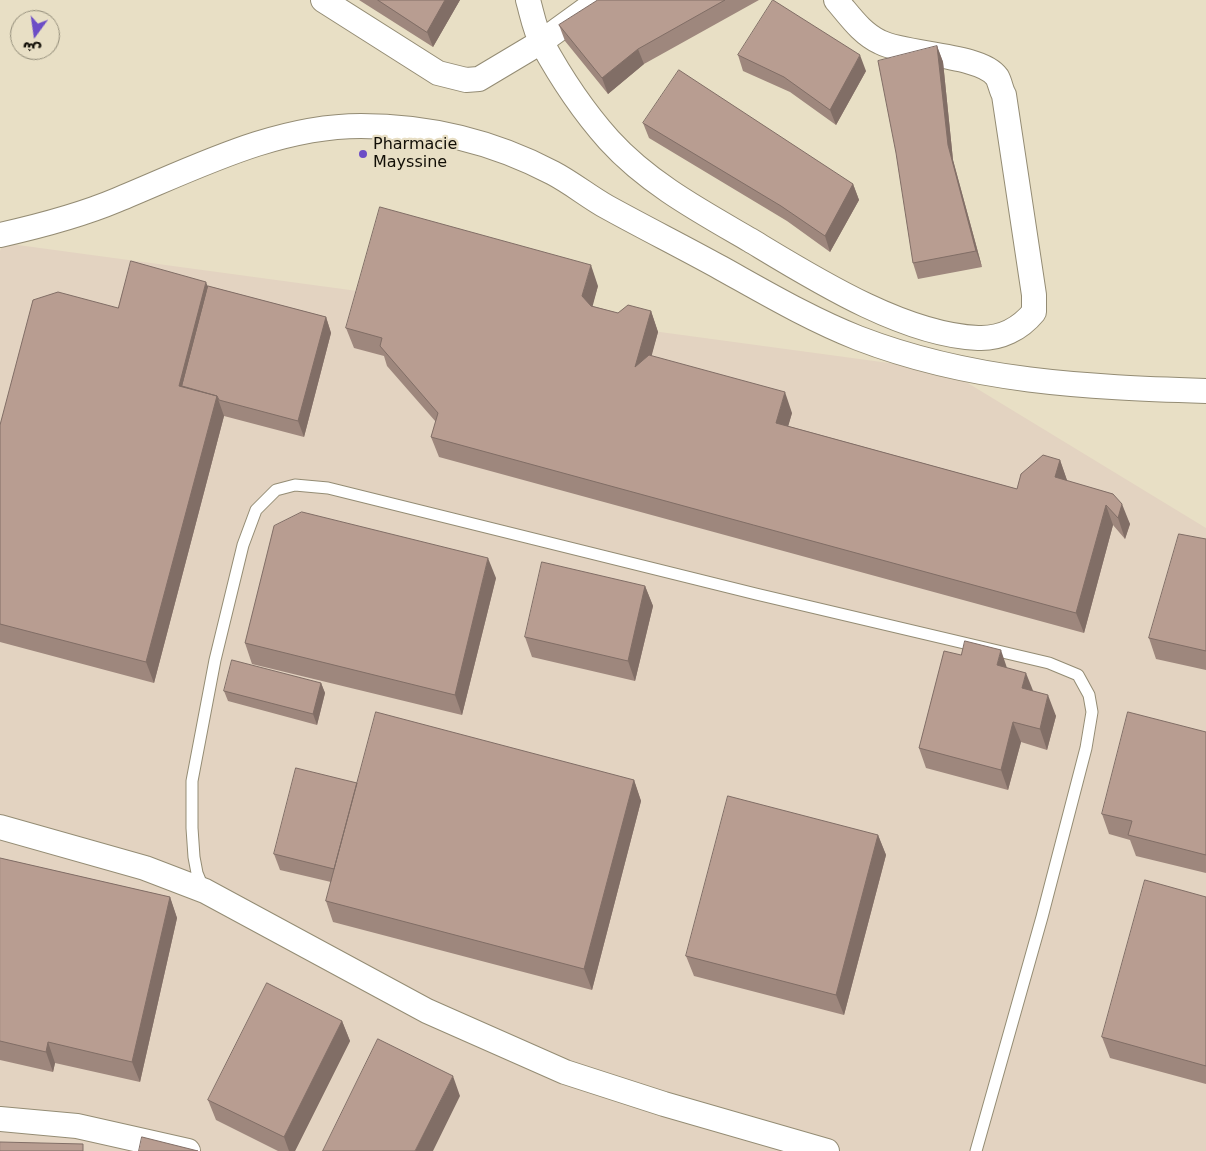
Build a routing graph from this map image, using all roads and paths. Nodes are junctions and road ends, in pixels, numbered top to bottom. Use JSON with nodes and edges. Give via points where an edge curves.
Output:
{"nodes":[{"id":1,"x":323,"y":0,"type":"edge"},
{"id":2,"x":528,"y":0,"type":"edge"},
{"id":3,"x":598,"y":0,"type":"edge"},
{"id":4,"x":836,"y":0,"type":"edge"},
{"id":5,"x":541,"y":42,"type":"junction"},
{"id":6,"x":0,"y":235,"type":"edge"},
{"id":7,"x":1206,"y":391,"type":"edge"},
{"id":8,"x":0,"y":827,"type":"edge"},
{"id":9,"x":205,"y":891,"type":"junction"},
{"id":10,"x":0,"y":1120,"type":"edge"},
{"id":11,"x":188,"y":1151,"type":"edge"},
{"id":12,"x":827,"y":1151,"type":"edge"},
{"id":13,"x":976,"y":1151,"type":"edge"}],
"edges":[{"from":1,"to":5,"type":"street","via":[[438,73],[453,78],[479,79]]},
{"from":2,"to":5,"type":"street"},
{"from":3,"to":5,"type":"street"},
{"from":4,"to":5,"type":"street","via":[[860,29],[881,43],[956,58],[996,76],[1004,95],[1034,295],[1034,312],[1021,326],[997,336],[979,338],[930,330],[835,291],[684,202],[642,172],[609,140]]},
{"from":6,"to":7,"type":"street","via":[[50,224],[115,201],[190,168],[311,129],[403,127],[473,140],[552,173],[603,205],[795,309],[857,337],[903,353],[1006,378]]},
{"from":8,"to":9,"type":"street","via":[[145,868]]},
{"from":9,"to":12,"type":"street","via":[[426,1012],[565,1072]]},
{"from":9,"to":13,"type":"lane","via":[[194,857],[192,781],[214,660],[242,545],[256,510],[276,490],[294,484],[328,488],[1049,663],[1078,675],[1089,695],[1092,712],[1086,748],[1042,918]]},
{"from":10,"to":11,"type":"street","via":[[77,1126]]}]}
